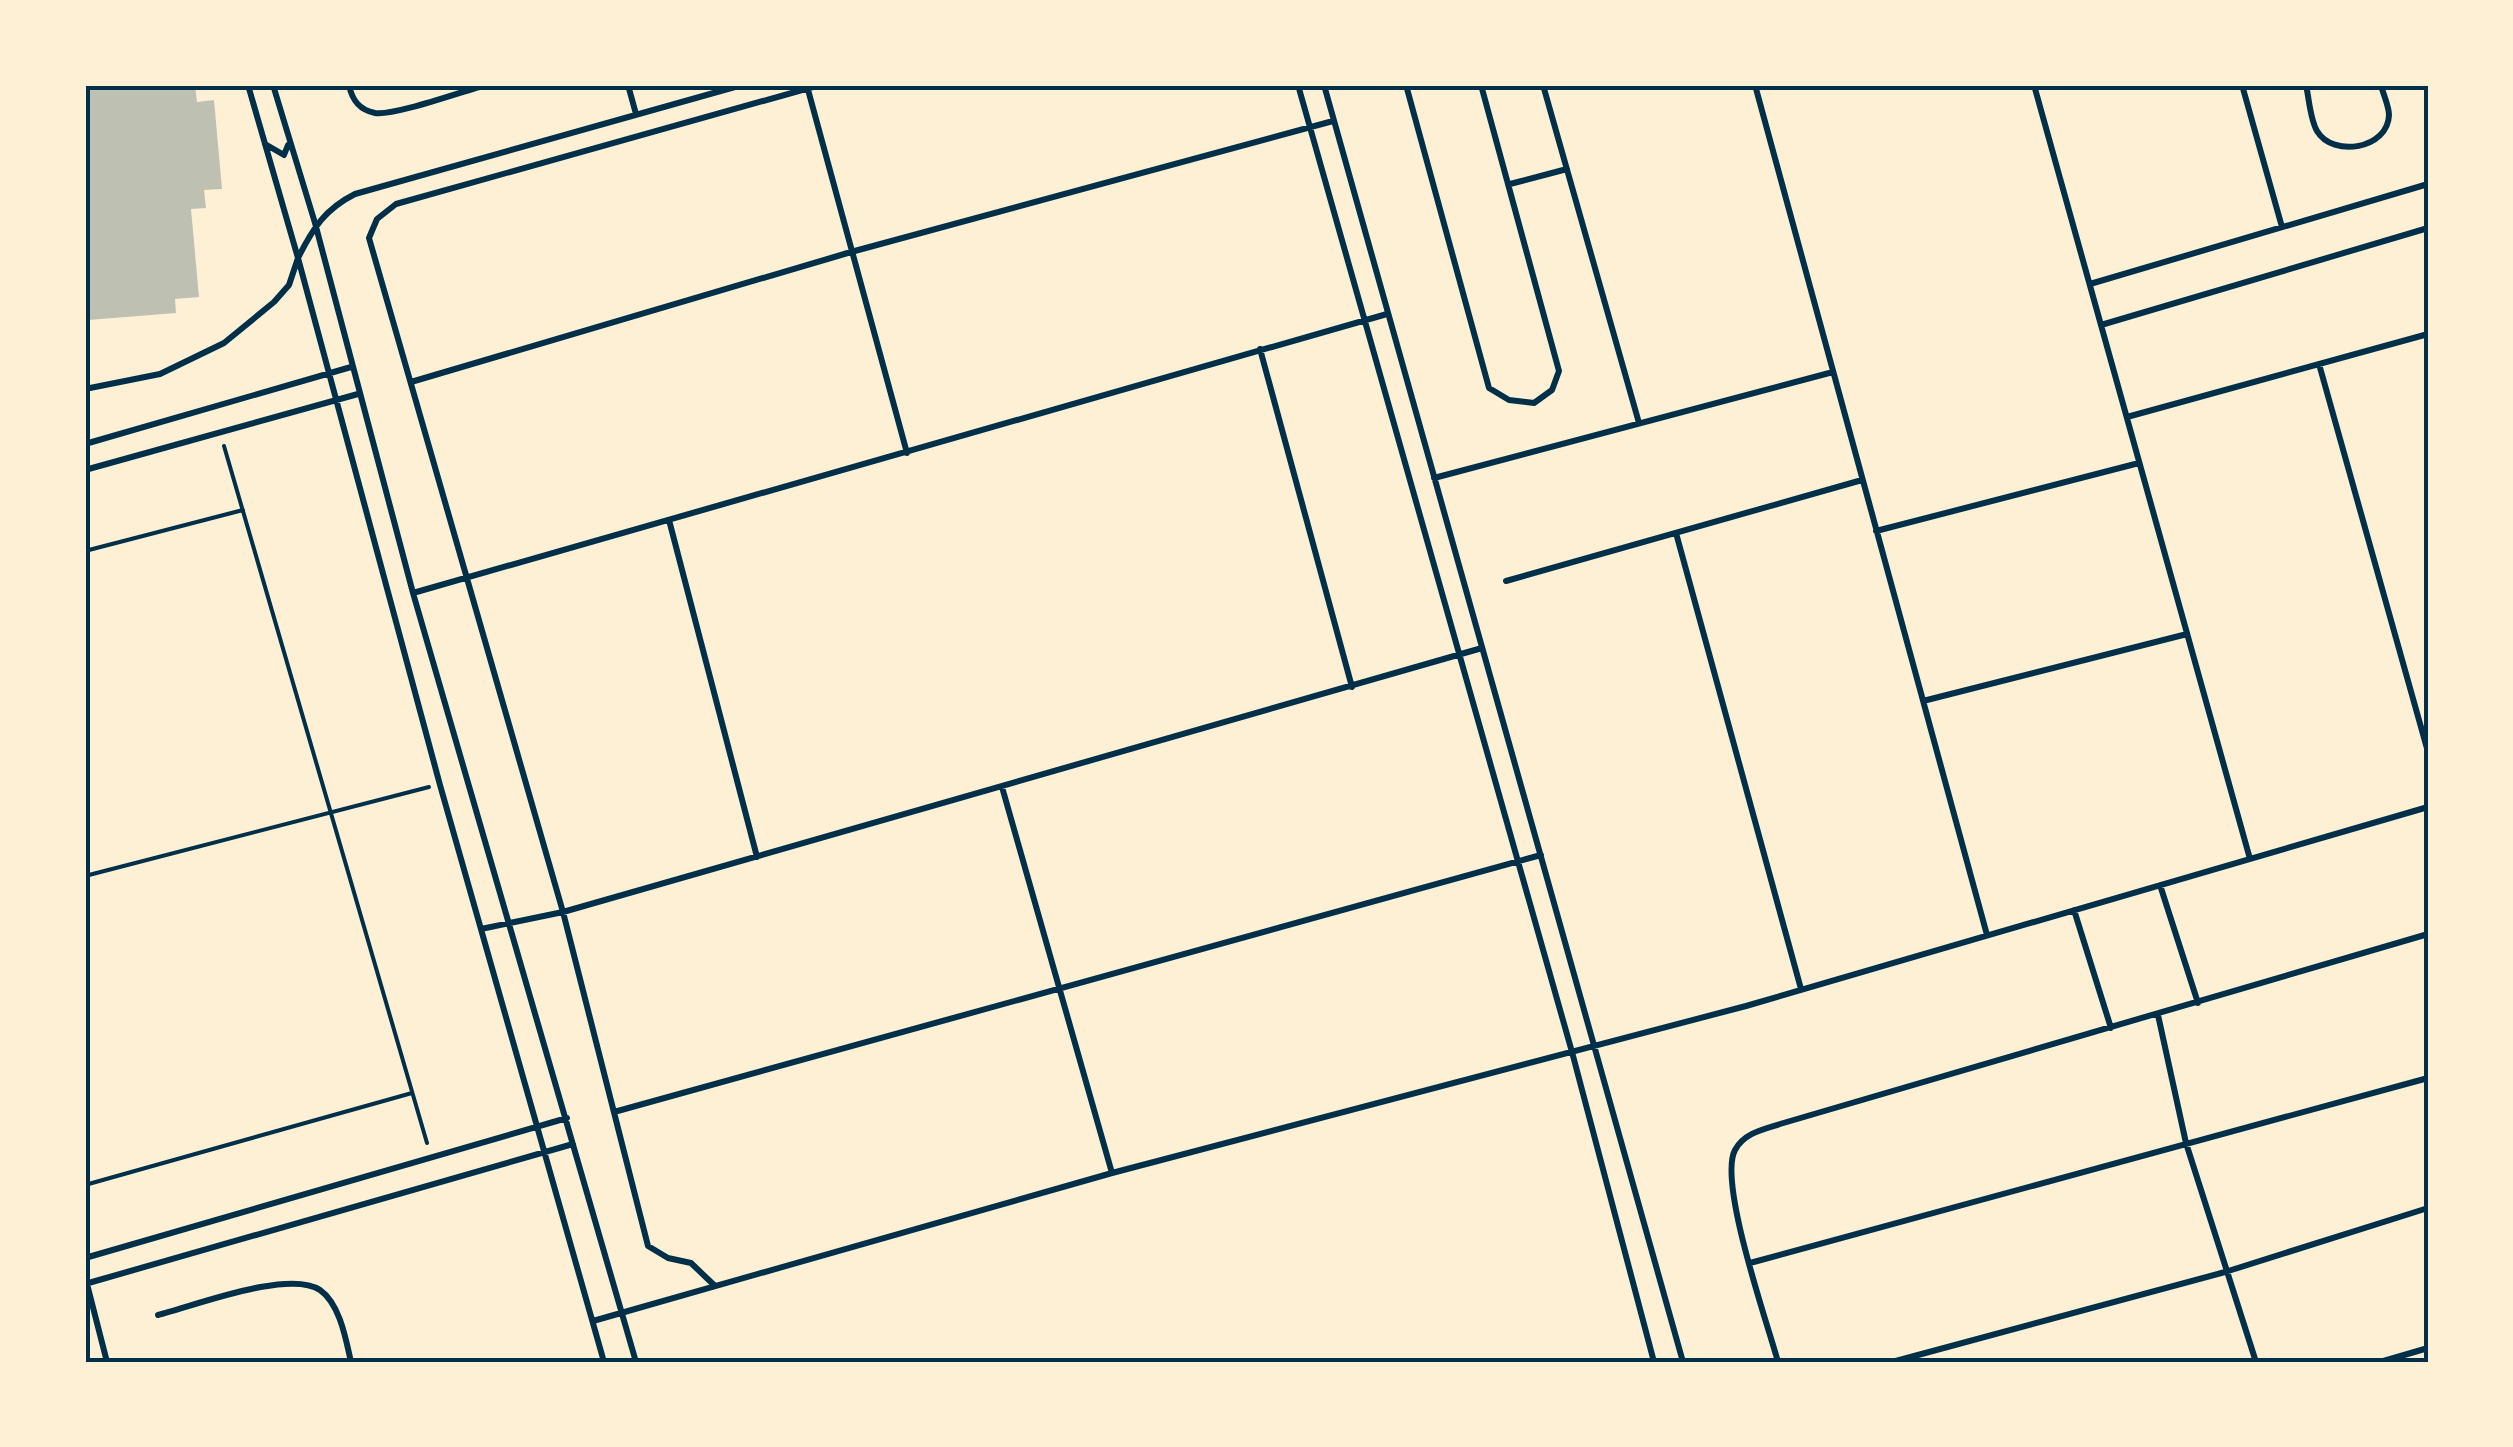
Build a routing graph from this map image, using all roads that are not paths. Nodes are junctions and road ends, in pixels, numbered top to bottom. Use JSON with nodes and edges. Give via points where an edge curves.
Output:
{"nodes":[{"id":1,"x":248,"y":85,"type":"edge"},
{"id":2,"x":273,"y":85,"type":"edge"},
{"id":3,"x":349,"y":85,"type":"edge"},
{"id":4,"x":486,"y":85,"type":"edge"},
{"id":5,"x":628,"y":85,"type":"edge"},
{"id":6,"x":742,"y":85,"type":"edge"},
{"id":7,"x":820,"y":85,"type":"edge"},
{"id":8,"x":1298,"y":85,"type":"edge"},
{"id":9,"x":1324,"y":85,"type":"edge"},
{"id":10,"x":1406,"y":85,"type":"edge"},
{"id":11,"x":1480,"y":85,"type":"edge"},
{"id":12,"x":1542,"y":85,"type":"edge"},
{"id":13,"x":1755,"y":85,"type":"edge"},
{"id":14,"x":2034,"y":85,"type":"edge"},
{"id":15,"x":2242,"y":85,"type":"edge"},
{"id":16,"x":2306,"y":85,"type":"edge"},
{"id":17,"x":2381,"y":85,"type":"edge"},
{"id":18,"x":807,"y":87,"type":"edge"},
{"id":19,"x":636,"y":114,"type":"junction"},
{"id":20,"x":1334,"y":121,"type":"junction"},
{"id":21,"x":1309,"y":126,"type":"junction"},
{"id":22,"x":265,"y":144,"type":"junction"},
{"id":23,"x":288,"y":144,"type":"junction"},
{"id":24,"x":1566,"y":169,"type":"junction"},
{"id":25,"x":1510,"y":184,"type":"junction"},
{"id":26,"x":2428,"y":184,"type":"edge"},
{"id":27,"x":316,"y":223,"type":"junction"},
{"id":28,"x":2282,"y":227,"type":"junction"},
{"id":29,"x":2428,"y":228,"type":"edge"},
{"id":30,"x":852,"y":252,"type":"junction"},
{"id":31,"x":298,"y":258,"type":"junction"},
{"id":32,"x":2090,"y":284,"type":"junction"},
{"id":33,"x":1388,"y":314,"type":"junction"},
{"id":34,"x":1364,"y":319,"type":"junction"},
{"id":35,"x":2101,"y":325,"type":"junction"},
{"id":36,"x":2428,"y":334,"type":"edge"},
{"id":37,"x":1260,"y":349,"type":"junction"},
{"id":38,"x":2320,"y":364,"type":"junction"},
{"id":39,"x":351,"y":367,"type":"junction"},
{"id":40,"x":1833,"y":372,"type":"junction"},
{"id":41,"x":328,"y":376,"type":"junction"},
{"id":42,"x":411,"y":382,"type":"junction"},
{"id":43,"x":85,"y":389,"type":"edge"},
{"id":44,"x":358,"y":394,"type":"junction"},
{"id":45,"x":337,"y":400,"type":"junction"},
{"id":46,"x":2127,"y":417,"type":"junction"},
{"id":47,"x":1639,"y":423,"type":"junction"},
{"id":48,"x":85,"y":444,"type":"edge"},
{"id":49,"x":907,"y":452,"type":"junction"},
{"id":50,"x":2139,"y":463,"type":"junction"},
{"id":51,"x":85,"y":470,"type":"edge"},
{"id":52,"x":1434,"y":478,"type":"junction"},
{"id":53,"x":1862,"y":480,"type":"junction"},
{"id":54,"x":668,"y":520,"type":"junction"},
{"id":55,"x":1876,"y":531,"type":"junction"},
{"id":56,"x":1676,"y":532,"type":"junction"},
{"id":57,"x":467,"y":578,"type":"junction"},
{"id":58,"x":1506,"y":582,"type":"dead end"},
{"id":59,"x":413,"y":593,"type":"junction"},
{"id":60,"x":2187,"y":634,"type":"junction"},
{"id":61,"x":1482,"y":648,"type":"junction"},
{"id":62,"x":1460,"y":656,"type":"junction"},
{"id":63,"x":1352,"y":687,"type":"junction"},
{"id":64,"x":1923,"y":701,"type":"junction"},
{"id":65,"x":2428,"y":752,"type":"edge"},
{"id":66,"x":1002,"y":786,"type":"junction"},
{"id":67,"x":2428,"y":807,"type":"edge"},
{"id":68,"x":1541,"y":855,"type":"junction"},
{"id":69,"x":758,"y":856,"type":"junction"},
{"id":70,"x":2250,"y":859,"type":"junction"},
{"id":71,"x":1518,"y":861,"type":"junction"},
{"id":72,"x":2160,"y":885,"type":"junction"},
{"id":73,"x":2074,"y":910,"type":"junction"},
{"id":74,"x":563,"y":912,"type":"junction"},
{"id":75,"x":508,"y":922,"type":"junction"},
{"id":76,"x":481,"y":929,"type":"junction"},
{"id":77,"x":2428,"y":934,"type":"edge"},
{"id":78,"x":1987,"y":935,"type":"junction"},
{"id":79,"x":1802,"y":989,"type":"junction"},
{"id":80,"x":1060,"y":990,"type":"junction"},
{"id":81,"x":2198,"y":1003,"type":"junction"},
{"id":82,"x":2158,"y":1015,"type":"junction"},
{"id":83,"x":2111,"y":1028,"type":"junction"},
{"id":84,"x":1595,"y":1046,"type":"junction"},
{"id":85,"x":1572,"y":1052,"type":"junction"},
{"id":86,"x":2428,"y":1078,"type":"edge"},
{"id":87,"x":614,"y":1112,"type":"junction"},
{"id":88,"x":566,"y":1118,"type":"junction"},
{"id":89,"x":538,"y":1126,"type":"junction"},
{"id":90,"x":574,"y":1144,"type":"junction"},
{"id":91,"x":2186,"y":1144,"type":"junction"},
{"id":92,"x":545,"y":1152,"type":"junction"},
{"id":93,"x":1112,"y":1173,"type":"junction"},
{"id":94,"x":2428,"y":1208,"type":"edge"},
{"id":95,"x":85,"y":1258,"type":"edge"},
{"id":96,"x":1750,"y":1263,"type":"junction"},
{"id":97,"x":2225,"y":1272,"type":"junction"},
{"id":98,"x":86,"y":1284,"type":"edge"},
{"id":99,"x":714,"y":1285,"type":"junction"},
{"id":100,"x":622,"y":1314,"type":"junction"},
{"id":101,"x":158,"y":1315,"type":"dead end"},
{"id":102,"x":593,"y":1321,"type":"junction"},
{"id":103,"x":2428,"y":1348,"type":"edge"},
{"id":104,"x":108,"y":1362,"type":"edge"},
{"id":105,"x":351,"y":1362,"type":"edge"},
{"id":106,"x":604,"y":1362,"type":"edge"},
{"id":107,"x":636,"y":1362,"type":"edge"},
{"id":108,"x":1654,"y":1362,"type":"edge"},
{"id":109,"x":1682,"y":1362,"type":"edge"},
{"id":110,"x":1778,"y":1362,"type":"edge"},
{"id":111,"x":1892,"y":1362,"type":"edge"},
{"id":112,"x":2256,"y":1362,"type":"edge"},
{"id":113,"x":2380,"y":1362,"type":"edge"}],
"edges":[{"from":1,"to":22,"type":"lane"},
{"from":2,"to":23,"type":"lane"},
{"from":3,"to":4,"type":"lane","via":[[361,108],[382,114]]},
{"from":5,"to":19,"type":"lane"},
{"from":6,"to":19,"type":"lane"},
{"from":7,"to":18,"type":"lane"},
{"from":8,"to":21,"type":"lane"},
{"from":9,"to":20,"type":"lane"},
{"from":10,"to":25,"type":"lane","via":[[1489,388],[1509,400],[1534,403],[1552,390],[1559,372]]},
{"from":11,"to":25,"type":"lane"},
{"from":12,"to":24,"type":"lane"},
{"from":13,"to":40,"type":"lane"},
{"from":14,"to":32,"type":"lane"},
{"from":15,"to":28,"type":"lane"},
{"from":16,"to":17,"type":"lane","via":[[2318,132],[2336,146],[2363,146],[2384,132],[2389,115]]},
{"from":18,"to":30,"type":"lane"},
{"from":18,"to":42,"type":"lane","via":[[396,204],[378,218],[369,238]]},
{"from":19,"to":27,"type":"lane","via":[[381,184],[334,204]]},
{"from":20,"to":21,"type":"lane"},
{"from":20,"to":33,"type":"lane"},
{"from":21,"to":30,"type":"lane"},
{"from":21,"to":34,"type":"lane"},
{"from":22,"to":23,"type":"lane","via":[[284,155]]},
{"from":22,"to":31,"type":"lane"},
{"from":23,"to":27,"type":"lane"},
{"from":24,"to":25,"type":"lane"},
{"from":24,"to":47,"type":"lane"},
{"from":26,"to":28,"type":"lane"},
{"from":27,"to":31,"type":"lane"},
{"from":27,"to":39,"type":"lane"},
{"from":28,"to":32,"type":"lane"},
{"from":29,"to":35,"type":"lane"},
{"from":30,"to":42,"type":"lane"},
{"from":30,"to":49,"type":"lane"},
{"from":31,"to":41,"type":"lane"},
{"from":31,"to":43,"type":"lane","via":[[289,285],[224,344],[160,374]]},
{"from":32,"to":35,"type":"lane"},
{"from":33,"to":34,"type":"lane"},
{"from":33,"to":52,"type":"lane"},
{"from":34,"to":37,"type":"lane"},
{"from":34,"to":62,"type":"lane"},
{"from":35,"to":46,"type":"lane"},
{"from":36,"to":38,"type":"lane"},
{"from":37,"to":49,"type":"lane"},
{"from":37,"to":63,"type":"lane"},
{"from":38,"to":46,"type":"lane"},
{"from":38,"to":65,"type":"lane"},
{"from":39,"to":41,"type":"lane"},
{"from":39,"to":44,"type":"lane"},
{"from":40,"to":47,"type":"lane"},
{"from":40,"to":53,"type":"lane"},
{"from":41,"to":45,"type":"lane"},
{"from":41,"to":48,"type":"lane"},
{"from":42,"to":57,"type":"lane"},
{"from":44,"to":45,"type":"lane"},
{"from":44,"to":59,"type":"lane"},
{"from":45,"to":51,"type":"lane"},
{"from":45,"to":76,"type":"lane"},
{"from":46,"to":50,"type":"lane"},
{"from":47,"to":52,"type":"lane"},
{"from":49,"to":54,"type":"lane"},
{"from":50,"to":55,"type":"lane"},
{"from":50,"to":60,"type":"lane"},
{"from":52,"to":61,"type":"lane"},
{"from":53,"to":55,"type":"lane"},
{"from":53,"to":56,"type":"lane"},
{"from":54,"to":57,"type":"lane"},
{"from":54,"to":69,"type":"lane"},
{"from":55,"to":64,"type":"lane"},
{"from":56,"to":58,"type":"lane"},
{"from":56,"to":79,"type":"lane"},
{"from":57,"to":59,"type":"lane"},
{"from":57,"to":74,"type":"lane"},
{"from":59,"to":75,"type":"lane"},
{"from":60,"to":64,"type":"lane"},
{"from":60,"to":70,"type":"lane"},
{"from":61,"to":62,"type":"lane"},
{"from":61,"to":68,"type":"lane"},
{"from":62,"to":63,"type":"lane"},
{"from":62,"to":71,"type":"lane"},
{"from":63,"to":66,"type":"lane"},
{"from":64,"to":78,"type":"lane"},
{"from":66,"to":69,"type":"lane"},
{"from":66,"to":80,"type":"lane"},
{"from":67,"to":70,"type":"lane"},
{"from":68,"to":71,"type":"lane"},
{"from":68,"to":84,"type":"lane"},
{"from":69,"to":74,"type":"lane"},
{"from":70,"to":72,"type":"lane"},
{"from":71,"to":80,"type":"lane"},
{"from":71,"to":85,"type":"lane"},
{"from":72,"to":73,"type":"lane"},
{"from":72,"to":81,"type":"lane"},
{"from":73,"to":78,"type":"lane"},
{"from":73,"to":83,"type":"lane"},
{"from":74,"to":75,"type":"lane"},
{"from":74,"to":87,"type":"lane"},
{"from":75,"to":76,"type":"lane"},
{"from":75,"to":88,"type":"lane"},
{"from":76,"to":89,"type":"lane"},
{"from":77,"to":81,"type":"lane"},
{"from":78,"to":79,"type":"lane"},
{"from":79,"to":84,"type":"lane"},
{"from":80,"to":87,"type":"lane"},
{"from":80,"to":93,"type":"lane"},
{"from":81,"to":82,"type":"lane"},
{"from":82,"to":83,"type":"lane"},
{"from":82,"to":91,"type":"lane"},
{"from":83,"to":96,"type":"lane","via":[[1743,1140],[1730,1171]]},
{"from":84,"to":85,"type":"lane"},
{"from":84,"to":109,"type":"lane"},
{"from":85,"to":93,"type":"lane"},
{"from":85,"to":108,"type":"lane"},
{"from":86,"to":91,"type":"lane"},
{"from":87,"to":99,"type":"lane","via":[[648,1246],[691,1263]]},
{"from":88,"to":89,"type":"lane"},
{"from":88,"to":90,"type":"lane"},
{"from":89,"to":92,"type":"lane"},
{"from":89,"to":95,"type":"lane"},
{"from":90,"to":92,"type":"lane"},
{"from":90,"to":100,"type":"lane"},
{"from":91,"to":96,"type":"lane"},
{"from":91,"to":97,"type":"lane"},
{"from":92,"to":98,"type":"lane"},
{"from":92,"to":102,"type":"lane"},
{"from":93,"to":99,"type":"lane"},
{"from":94,"to":97,"type":"lane"},
{"from":96,"to":110,"type":"lane"},
{"from":97,"to":111,"type":"lane"},
{"from":97,"to":112,"type":"lane"},
{"from":98,"to":104,"type":"lane"},
{"from":99,"to":100,"type":"lane"},
{"from":100,"to":102,"type":"lane"},
{"from":100,"to":107,"type":"lane"},
{"from":101,"to":105,"type":"lane","via":[[264,1287],[302,1284],[328,1300]]},
{"from":102,"to":106,"type":"lane"},
{"from":103,"to":113,"type":"lane"}]}
